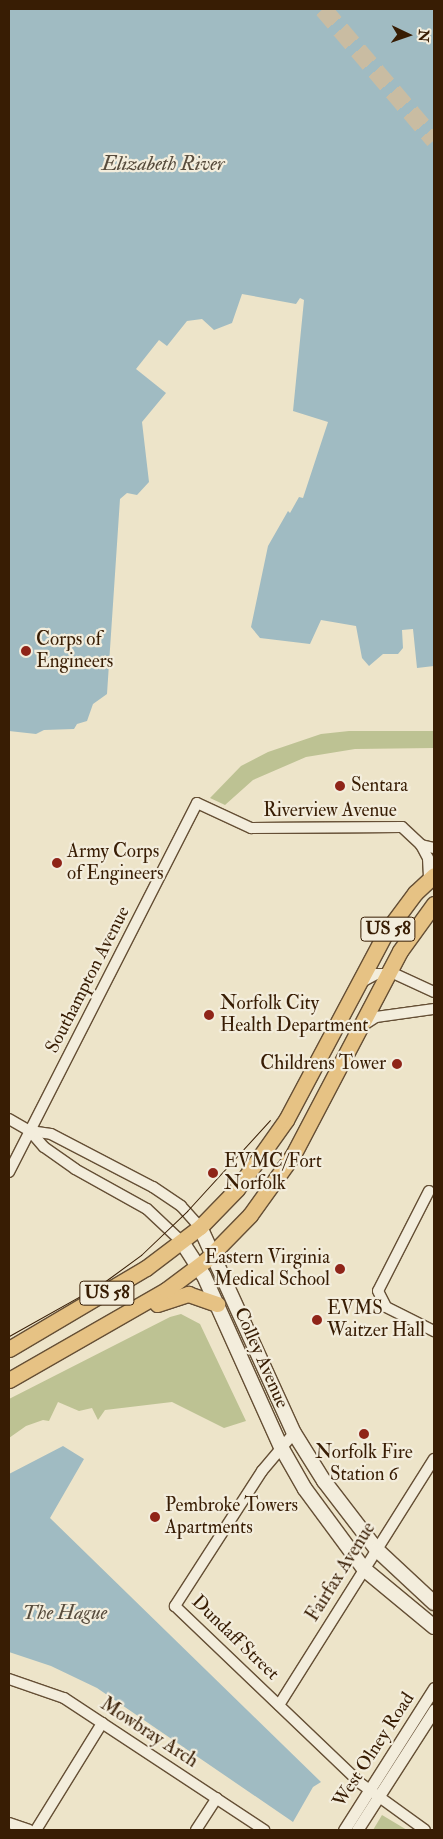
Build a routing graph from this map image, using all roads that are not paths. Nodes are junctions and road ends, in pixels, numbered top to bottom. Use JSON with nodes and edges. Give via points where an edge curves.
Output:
{"nodes":[{"id":1,"x":202,"y":806,"type":"joint"},
{"id":2,"x":421,"y":845,"type":"junction"},
{"id":3,"x":434,"y":848,"type":"edge"},
{"id":4,"x":431,"y":877,"type":"edge"},
{"id":5,"x":434,"y":904,"type":"edge"},
{"id":6,"x":388,"y":973,"type":"junction"},
{"id":7,"x":357,"y":985,"type":"junction"},
{"id":8,"x":434,"y":992,"type":"edge"},
{"id":9,"x":434,"y":1009,"type":"edge"},
{"id":10,"x":359,"y":1028,"type":"junction"},
{"id":11,"x":9,"y":1119,"type":"edge"},
{"id":12,"x":30,"y":1131,"type":"junction"},
{"id":13,"x":9,"y":1172,"type":"edge"},
{"id":14,"x":429,"y":1190,"type":"dead end"},
{"id":15,"x":200,"y":1227,"type":"junction"},
{"id":16,"x":182,"y":1242,"type":"junction"},
{"id":17,"x":213,"y":1253,"type":"junction"},
{"id":18,"x":198,"y":1266,"type":"junction"},
{"id":19,"x":217,"y":1304,"type":"junction"},
{"id":20,"x":105,"y":1326,"type":"junction"},
{"id":21,"x":434,"y":1331,"type":"edge"},
{"id":22,"x":9,"y":1349,"type":"edge"},
{"id":23,"x":9,"y":1380,"type":"edge"},
{"id":24,"x":294,"y":1433,"type":"junction"},
{"id":25,"x":281,"y":1447,"type":"junction"},
{"id":26,"x":434,"y":1459,"type":"edge"},
{"id":27,"x":376,"y":1550,"type":"junction"},
{"id":28,"x":364,"y":1569,"type":"junction"},
{"id":29,"x":434,"y":1603,"type":"edge"},
{"id":30,"x":434,"y":1627,"type":"edge"},
{"id":31,"x":9,"y":1679,"type":"edge"},
{"id":32,"x":434,"y":1688,"type":"edge"},
{"id":33,"x":279,"y":1705,"type":"junction"},
{"id":34,"x":434,"y":1710,"type":"edge"},
{"id":35,"x":102,"y":1723,"type":"junction"},
{"id":36,"x":373,"y":1795,"type":"junction"},
{"id":37,"x":217,"y":1798,"type":"junction"},
{"id":38,"x":9,"y":1822,"type":"edge"},
{"id":39,"x":29,"y":1830,"type":"edge"},
{"id":40,"x":36,"y":1830,"type":"edge"},
{"id":41,"x":196,"y":1830,"type":"edge"},
{"id":42,"x":264,"y":1830,"type":"edge"},
{"id":43,"x":344,"y":1830,"type":"edge"},
{"id":44,"x":357,"y":1830,"type":"edge"},
{"id":45,"x":425,"y":1830,"type":"edge"}],
"edges":[{"from":1,"to":2,"type":"street","name":"Riverview Avenue","via":[[252,828],[402,827]]},
{"from":1,"to":12,"type":"street","name":"Southampton Avenue"},
{"from":2,"to":3,"type":"street"},
{"from":2,"to":4,"type":"street","name":"Riverview Avenue"},
{"from":4,"to":7,"type":"main road","number":"US 58","via":[[386,932]]},
{"from":5,"to":6,"type":"main road","number":"US 58","via":[[409,935]]},
{"from":6,"to":7,"type":"street","via":[[376,974]]},
{"from":6,"to":8,"type":"street"},
{"from":6,"to":10,"type":"main road","number":"US 58"},
{"from":7,"to":15,"type":"main road","number":"US 58","via":[[271,1146]]},
{"from":9,"to":10,"type":"street","via":[[376,1017]]},
{"from":10,"to":17,"type":"main road","number":"US 58","via":[[283,1172],[250,1215]]},
{"from":11,"to":12,"type":"street","name":"Colley Avenue"},
{"from":12,"to":13,"type":"street","name":"Southampton Avenue"},
{"from":12,"to":15,"type":"street","name":"Colley Avenue","via":[[51,1134],[153,1187],[181,1206]]},
{"from":12,"to":16,"type":"street","name":"Colley Avenue","via":[[44,1147],[75,1169],[155,1215]]},
{"from":14,"to":21,"type":"street","via":[[378,1291],[386,1307]]},
{"from":15,"to":16,"type":"main road","number":"US 58"},
{"from":15,"to":17,"type":"main road","name":"Colley Avenue"},
{"from":16,"to":18,"type":"main road","name":"Colley Avenue"},
{"from":16,"to":22,"type":"main road","number":"US 58","via":[[102,1296]]},
{"from":17,"to":18,"type":"main road","number":"US 58"},
{"from":17,"to":24,"type":"main road","name":"Colley Avenue"},
{"from":18,"to":19,"type":"main road","name":"Colley Avenue"},
{"from":18,"to":20,"type":"main road","number":"US 58"},
{"from":19,"to":20,"type":"main road","via":[[184,1294]]},
{"from":19,"to":25,"type":"main road","name":"Colley Avenue"},
{"from":20,"to":23,"type":"main road","number":"US 58"},
{"from":24,"to":25,"type":"street","name":"Dundaff Street"},
{"from":24,"to":27,"type":"main road","name":"Colley Avenue","via":[[324,1481]]},
{"from":25,"to":28,"type":"main road","name":"Colley Avenue","via":[[318,1508]]},
{"from":25,"to":33,"type":"street","name":"Dundaff Street","via":[[262,1470],[175,1606]]},
{"from":26,"to":27,"type":"street","name":"Fairfax Avenue"},
{"from":27,"to":28,"type":"street","name":"Fairfax Avenue"},
{"from":27,"to":29,"type":"main road","name":"Colley Avenue"},
{"from":28,"to":30,"type":"main road","name":"Colley Avenue"},
{"from":28,"to":33,"type":"street","name":"Fairfax Avenue"},
{"from":31,"to":35,"type":"street","name":"Mowbray Arch","via":[[64,1698]]},
{"from":32,"to":36,"type":"street","name":"West Olney Road"},
{"from":33,"to":36,"type":"street","name":"Dundaff Street"},
{"from":34,"to":36,"type":"street","name":"West Olney Road"},
{"from":35,"to":37,"type":"street","name":"Mowbray Arch"},
{"from":35,"to":40,"type":"street"},
{"from":36,"to":43,"type":"street","name":"West Olney Road"},
{"from":36,"to":44,"type":"street","name":"West Olney Road"},
{"from":36,"to":45,"type":"street","name":"Dundaff Street"},
{"from":37,"to":41,"type":"street"},
{"from":37,"to":42,"type":"street","name":"Mowbray Arch"},
{"from":38,"to":39,"type":"street"}]}
